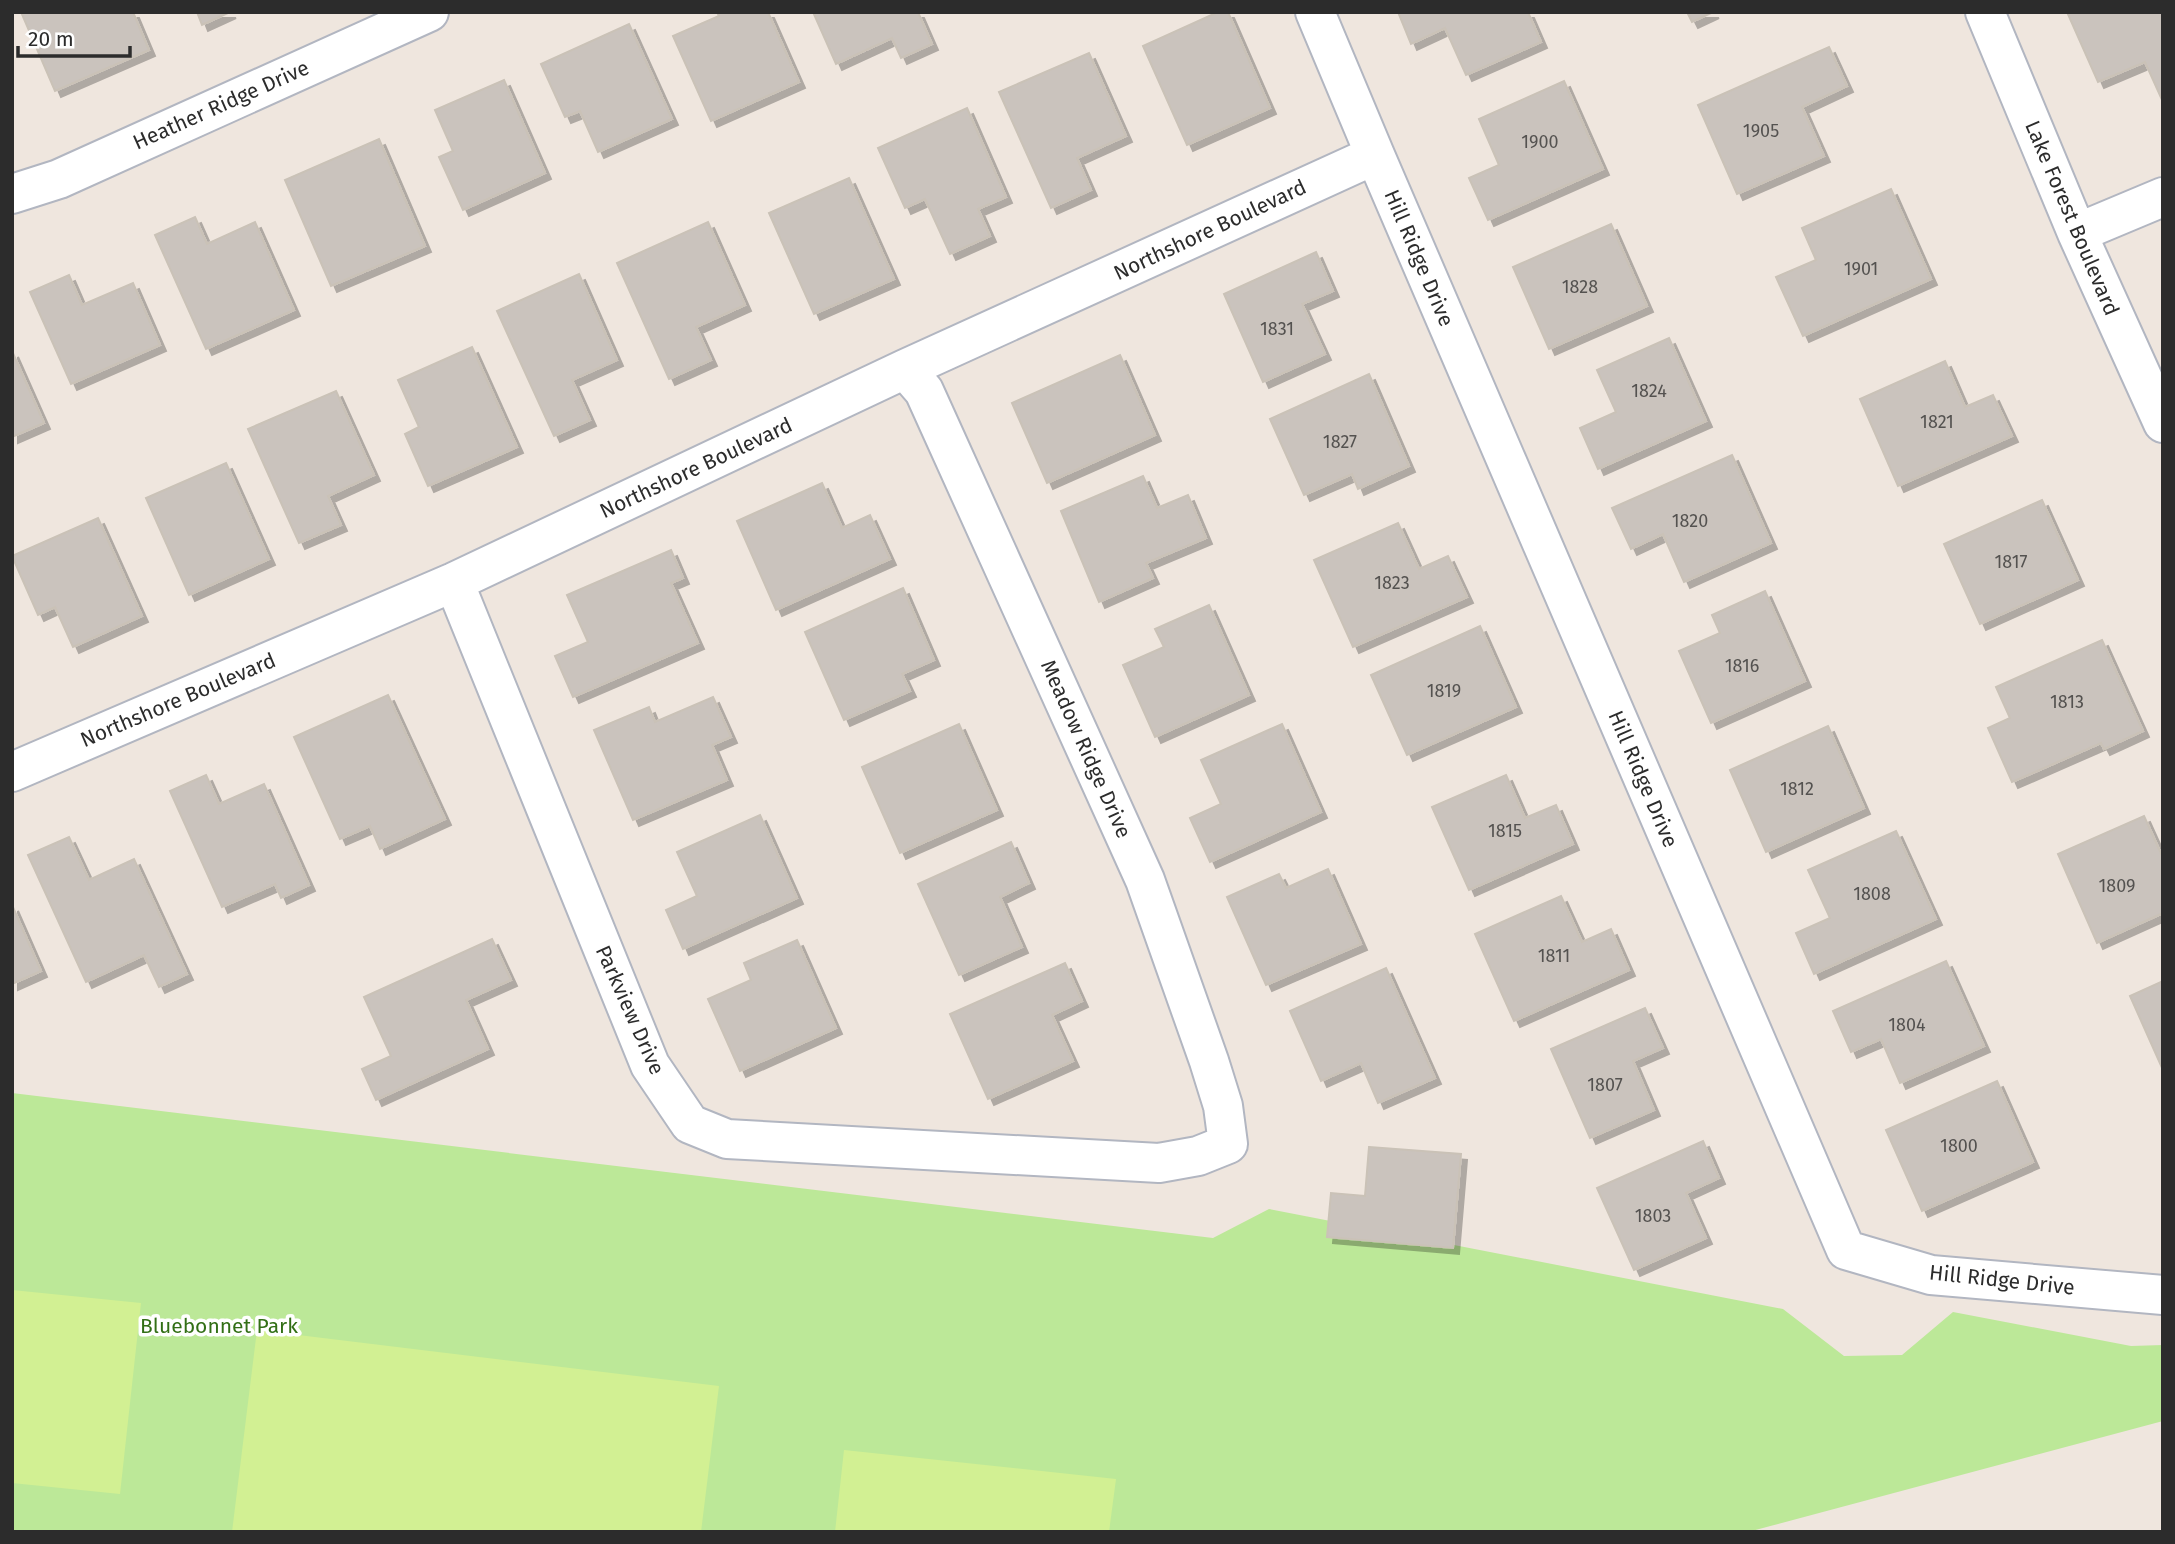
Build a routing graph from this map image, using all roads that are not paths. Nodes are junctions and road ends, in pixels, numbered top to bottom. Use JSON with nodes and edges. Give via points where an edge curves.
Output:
{"nodes":[{"id":1,"x":429,"y":12,"type":"edge"},
{"id":2,"x":1315,"y":12,"type":"edge"},
{"id":3,"x":1985,"y":12,"type":"edge"},
{"id":4,"x":1375,"y":155,"type":"junction"},
{"id":5,"x":12,"y":194,"type":"edge"},
{"id":6,"x":2163,"y":197,"type":"edge"},
{"id":7,"x":2077,"y":233,"type":"junction"},
{"id":8,"x":905,"y":369,"type":"junction"},
{"id":9,"x":2163,"y":423,"type":"edge"},
{"id":10,"x":454,"y":582,"type":"junction"},
{"id":11,"x":12,"y":772,"type":"edge"},
{"id":12,"x":1228,"y":1144,"type":"joint"},
{"id":13,"x":2163,"y":1295,"type":"edge"}],
"edges":[{"from":1,"to":5,"type":"street","name":"Heather Ridge Drive","via":[[59,179]]},
{"from":2,"to":4,"type":"street","name":"Hill Ridge Drive"},
{"from":3,"to":7,"type":"street","name":"Lake Forest Boulevard"},
{"from":4,"to":8,"type":"street","name":"Northshore Boulevard"},
{"from":4,"to":13,"type":"street","name":"Hill Ridge Drive","via":[[1846,1250],[1931,1275]]},
{"from":6,"to":7,"type":"street"},
{"from":7,"to":9,"type":"street","name":"Lake Forest Boulevard"},
{"from":8,"to":10,"type":"street","name":"Northshore Boulevard"},
{"from":8,"to":12,"type":"street","name":"Meadow Ridge Drive","via":[[924,391],[1145,880],[1209,1061],[1223,1106]]},
{"from":10,"to":11,"type":"street","name":"Northshore Boulevard"},
{"from":10,"to":12,"type":"street","name":"Parkview Drive","via":[[650,1065],[690,1124],[727,1139],[1159,1163],[1198,1156]]}]}
